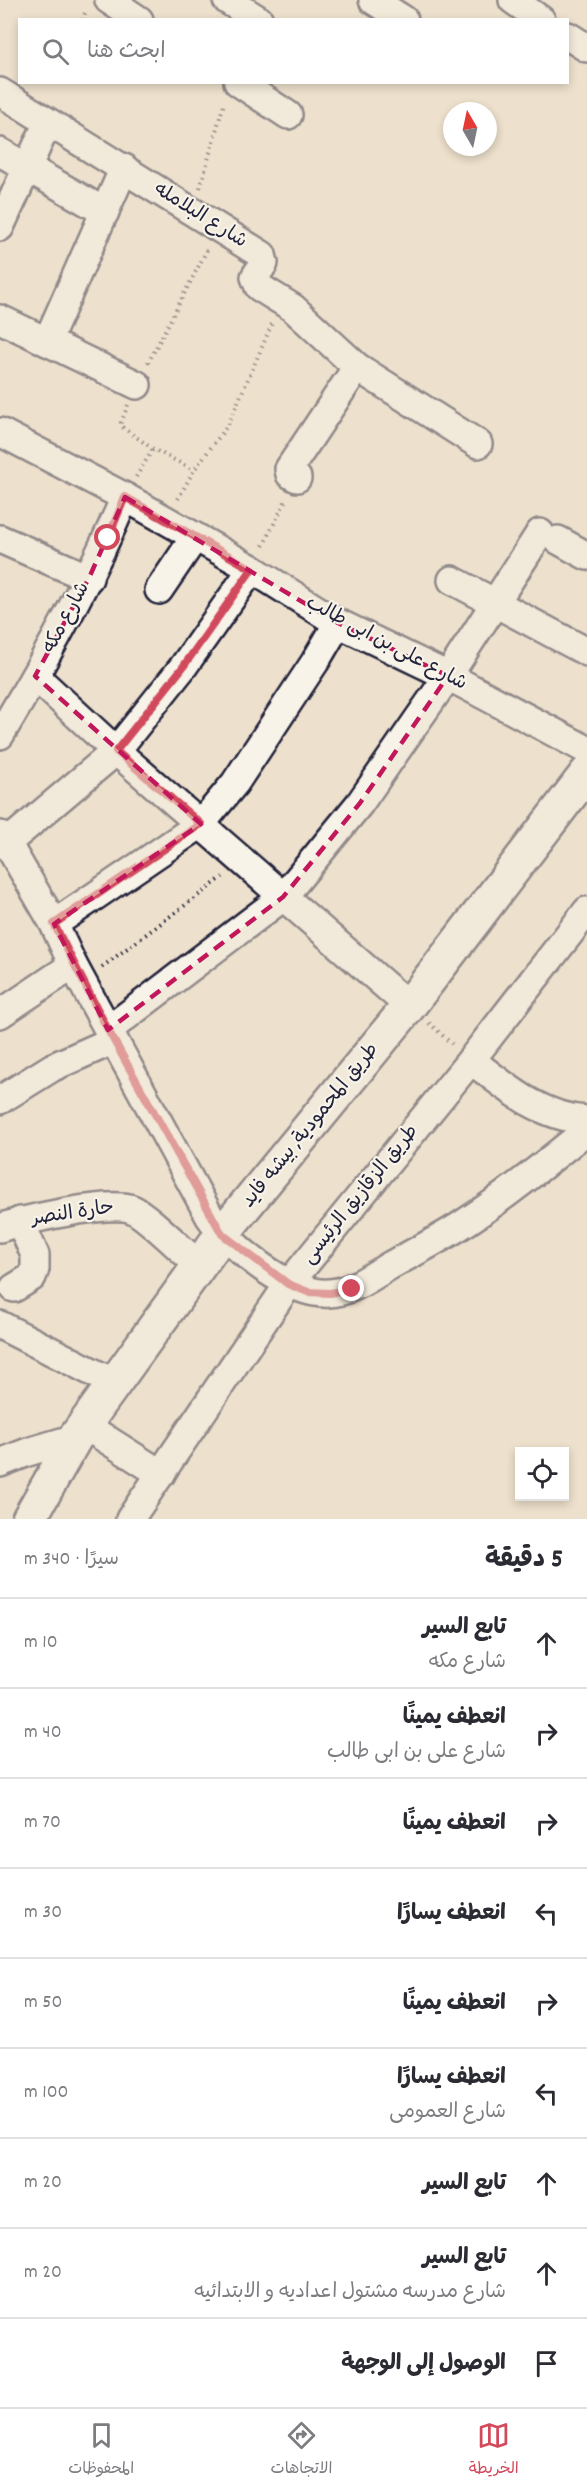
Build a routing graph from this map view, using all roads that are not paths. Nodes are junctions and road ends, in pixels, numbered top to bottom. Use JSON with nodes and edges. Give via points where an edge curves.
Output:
{"nodes":[{"id":1,"x":109,"y":0,"type":"edge"},
{"id":2,"x":227,"y":0,"type":"edge"},
{"id":3,"x":373,"y":0,"type":"edge"},
{"id":4,"x":506,"y":1,"type":"edge"},
{"id":5,"x":136,"y":18,"type":"edge"},
{"id":6,"x":256,"y":18,"type":"edge"},
{"id":7,"x":401,"y":18,"type":"edge"},
{"id":8,"x":537,"y":18,"type":"edge"},
{"id":9,"x":569,"y":37,"type":"edge"},
{"id":10,"x":587,"y":48,"type":"edge"},
{"id":11,"x":232,"y":88,"type":"edge"},
{"id":12,"x":0,"y":92,"type":"edge"},
{"id":13,"x":288,"y":115,"type":"dead end"},
{"id":14,"x":48,"y":122,"type":"junction"},
{"id":15,"x":0,"y":152,"type":"edge"},
{"id":16,"x":27,"y":167,"type":"junction"},
{"id":17,"x":124,"y":168,"type":"junction"},
{"id":18,"x":105,"y":212,"type":"junction"},
{"id":19,"x":0,"y":227,"type":"edge"},
{"id":20,"x":0,"y":319,"type":"edge"},
{"id":21,"x":47,"y":342,"type":"junction"},
{"id":22,"x":357,"y":367,"type":"junction"},
{"id":23,"x":137,"y":385,"type":"road end"},
{"id":24,"x":0,"y":432,"type":"edge"},
{"id":25,"x":478,"y":444,"type":"dead end"},
{"id":26,"x":297,"y":478,"type":"road end"},
{"id":27,"x":125,"y":497,"type":"junction"},
{"id":28,"x":195,"y":537,"type":"junction"},
{"id":29,"x":0,"y":539,"type":"edge"},
{"id":30,"x":587,"y":556,"type":"edge"},
{"id":31,"x":252,"y":569,"type":"junction"},
{"id":32,"x":89,"y":578,"type":"junction"},
{"id":33,"x":452,"y":580,"type":"dead end"},
{"id":34,"x":159,"y":590,"type":"dead end"},
{"id":35,"x":494,"y":604,"type":"junction"},
{"id":36,"x":338,"y":623,"type":"junction"},
{"id":37,"x":587,"y":652,"type":"edge"},
{"id":38,"x":35,"y":676,"type":"junction"},
{"id":39,"x":448,"y":676,"type":"junction"},
{"id":40,"x":0,"y":735,"type":"edge"},
{"id":41,"x":587,"y":750,"type":"edge"},
{"id":42,"x":116,"y":751,"type":"junction"},
{"id":43,"x":587,"y":773,"type":"edge"},
{"id":44,"x":201,"y":824,"type":"junction"},
{"id":45,"x":3,"y":839,"type":"edge"},
{"id":46,"x":283,"y":897,"type":"junction"},
{"id":47,"x":587,"y":911,"type":"edge"},
{"id":48,"x":54,"y":924,"type":"junction"},
{"id":49,"x":78,"y":973,"type":"junction"},
{"id":50,"x":410,"y":1006,"type":"junction"},
{"id":51,"x":0,"y":1014,"type":"edge"},
{"id":52,"x":111,"y":1035,"type":"junction"},
{"id":53,"x":471,"y":1060,"type":"junction"},
{"id":54,"x":0,"y":1100,"type":"edge"},
{"id":55,"x":587,"y":1104,"type":"edge"},
{"id":56,"x":574,"y":1118,"type":"edge"},
{"id":57,"x":587,"y":1131,"type":"edge"},
{"id":58,"x":10,"y":1225,"type":"edge"},
{"id":59,"x":226,"y":1238,"type":"junction"},
{"id":60,"x":199,"y":1265,"type":"junction"},
{"id":61,"x":282,"y":1280,"type":"junction"},
{"id":62,"x":14,"y":1288,"type":"dead end"},
{"id":63,"x":0,"y":1325,"type":"edge"},
{"id":64,"x":114,"y":1383,"type":"junction"},
{"id":65,"x":83,"y":1430,"type":"junction"},
{"id":66,"x":3,"y":1458,"type":"edge"},
{"id":67,"x":161,"y":1473,"type":"junction"},
{"id":68,"x":28,"y":1519,"type":"edge"},
{"id":69,"x":130,"y":1519,"type":"edge"}],
"edges":[{"from":1,"to":5,"type":"street"},
{"from":2,"to":6,"type":"street"},
{"from":3,"to":7,"type":"street"},
{"from":4,"to":8,"type":"street"},
{"from":9,"to":10,"type":"street"},
{"from":11,"to":13,"type":"street"},
{"from":12,"to":14,"type":"street","name":"شارع البلامله"},
{"from":14,"to":16,"type":"street"},
{"from":14,"to":17,"type":"street","name":"شارع البلامله"},
{"from":15,"to":16,"type":"street"},
{"from":16,"to":18,"type":"street"},
{"from":16,"to":19,"type":"street"},
{"from":17,"to":18,"type":"street"},
{"from":17,"to":22,"type":"street","name":"شارع البلامله","via":[[262,255],[264,263],[255,277],[259,286],[293,308]]},
{"from":18,"to":21,"type":"street"},
{"from":20,"to":21,"type":"street"},
{"from":21,"to":23,"type":"street"},
{"from":22,"to":25,"type":"street","name":"شارع البلامله"},
{"from":22,"to":26,"type":"street","via":[[289,470]]},
{"from":24,"to":27,"type":"street","name":"شارع على بن ابى طالب"},
{"from":27,"to":28,"type":"street","name":"شارع على بن ابى طالب"},
{"from":27,"to":32,"type":"street","name":"شارع مكه"},
{"from":28,"to":31,"type":"street","name":"شارع على بن ابى طالب"},
{"from":28,"to":34,"type":"street"},
{"from":29,"to":32,"type":"street"},
{"from":30,"to":35,"type":"street","via":[[549,537]]},
{"from":31,"to":36,"type":"street","name":"شارع على بن ابى طالب"},
{"from":31,"to":42,"type":"street","via":[[183,667]]},
{"from":32,"to":38,"type":"street","name":"شارع مكه"},
{"from":33,"to":35,"type":"street"},
{"from":35,"to":37,"type":"street"},
{"from":35,"to":39,"type":"street"},
{"from":36,"to":39,"type":"street","name":"شارع على بن ابى طالب"},
{"from":36,"to":44,"type":"street","via":[[235,783]]},
{"from":38,"to":40,"type":"street","name":"شارع مكه"},
{"from":38,"to":42,"type":"street"},
{"from":39,"to":41,"type":"street","name":"شارع على بن ابى طالب"},
{"from":39,"to":46,"type":"street","via":[[360,803]]},
{"from":42,"to":44,"type":"street"},
{"from":42,"to":45,"type":"street"},
{"from":43,"to":50,"type":"street","name":"طريق المحمودية, بيشه فايد"},
{"from":44,"to":46,"type":"street"},
{"from":44,"to":48,"type":"street"},
{"from":45,"to":48,"type":"street"},
{"from":46,"to":50,"type":"street"},
{"from":46,"to":52,"type":"street"},
{"from":47,"to":53,"type":"street","name":"طريق الزقازيق الرئيسى"},
{"from":48,"to":49,"type":"street"},
{"from":49,"to":51,"type":"street"},
{"from":49,"to":52,"type":"street"},
{"from":50,"to":59,"type":"street","name":"طريق المحمودية, بيشه فايد"},
{"from":52,"to":54,"type":"street"},
{"from":52,"to":59,"type":"street"},
{"from":53,"to":56,"type":"street","via":[[519,1097]]},
{"from":53,"to":61,"type":"street","name":"طريق الزقازيق الرئيسى"},
{"from":55,"to":56,"type":"street"},
{"from":57,"to":61,"type":"street","via":[[462,1224],[352,1289],[308,1292]]},
{"from":58,"to":60,"type":"street","name":"حارة النصر","via":[[111,1206],[130,1208]]},
{"from":58,"to":62,"type":"street","via":[[36,1262],[32,1277]]},
{"from":59,"to":60,"type":"street","name":"طريق المحمودية, بيشه فايد"},
{"from":59,"to":61,"type":"street"},
{"from":60,"to":64,"type":"street","name":"طريق المحمودية, بيشه فايد"},
{"from":61,"to":67,"type":"street","name":"طريق الزقازيق الرئيسى"},
{"from":63,"to":64,"type":"street"},
{"from":64,"to":65,"type":"street","name":"طريق المحمودية, بيشه فايد"},
{"from":65,"to":66,"type":"street"},
{"from":65,"to":67,"type":"street"},
{"from":65,"to":68,"type":"street","name":"طريق المحمودية, بيشه فايد"},
{"from":67,"to":69,"type":"street","name":"طريق الزقازيق الرئيسى"}]}
